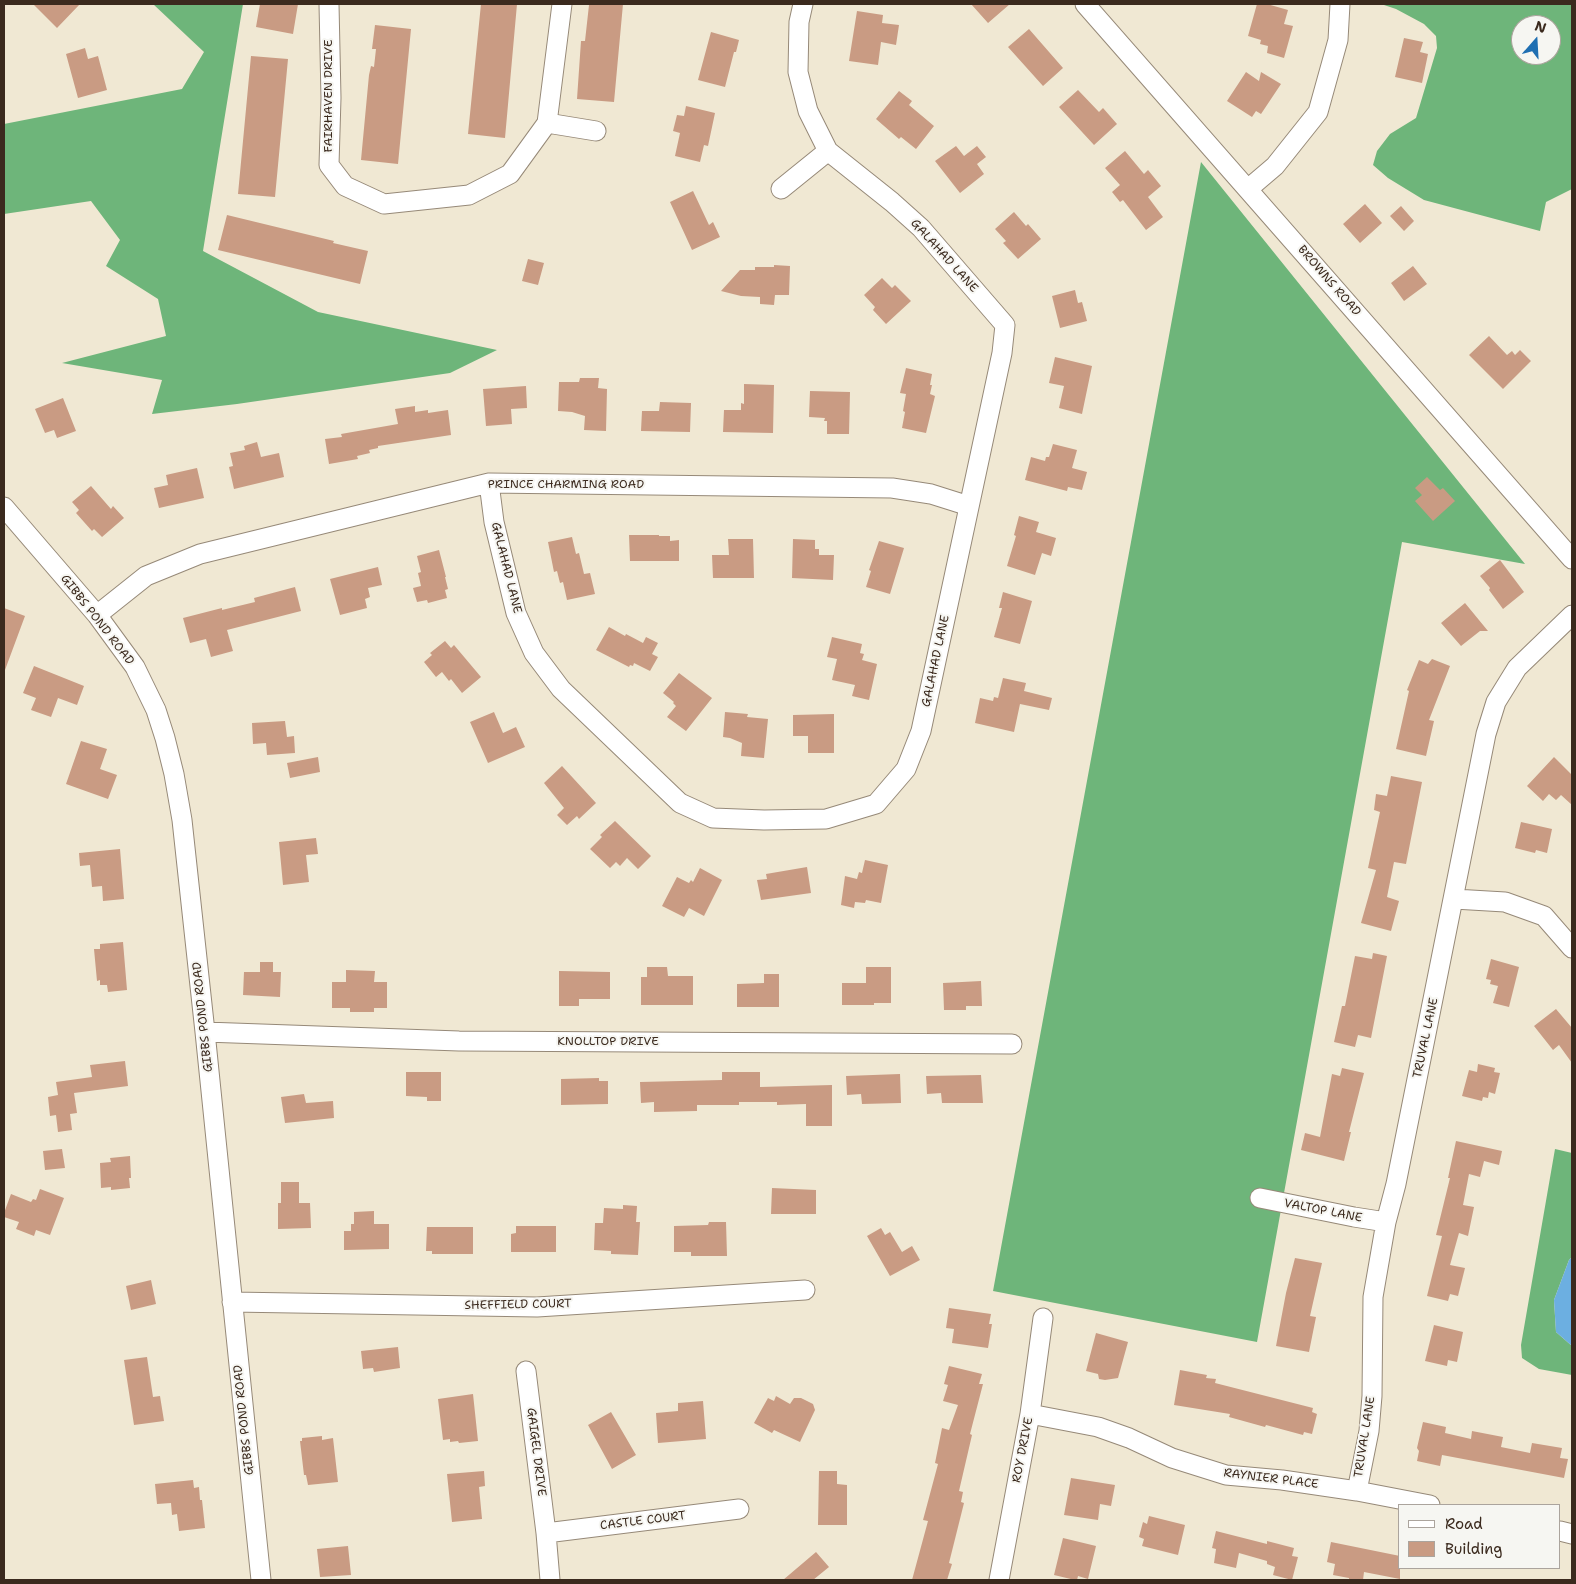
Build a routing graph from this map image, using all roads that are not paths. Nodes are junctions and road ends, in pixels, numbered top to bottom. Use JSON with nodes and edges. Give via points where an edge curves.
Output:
{"nodes":[{"id":1,"x":329,"y":4,"type":"edge"},
{"id":2,"x":562,"y":4,"type":"edge"},
{"id":3,"x":803,"y":4,"type":"edge"},
{"id":4,"x":1085,"y":4,"type":"edge"},
{"id":5,"x":1340,"y":4,"type":"edge"},
{"id":6,"x":547,"y":123,"type":"junction"},
{"id":7,"x":596,"y":131,"type":"dead end"},
{"id":8,"x":828,"y":151,"type":"junction"},
{"id":9,"x":780,"y":189,"type":"dead end"},
{"id":10,"x":1248,"y":189,"type":"junction"},
{"id":11,"x":489,"y":483,"type":"junction"},
{"id":12,"x":969,"y":506,"type":"junction"},
{"id":13,"x":4,"y":507,"type":"edge"},
{"id":14,"x":1572,"y":559,"type":"edge"},
{"id":15,"x":97,"y":615,"type":"junction"},
{"id":16,"x":1572,"y":615,"type":"edge"},
{"id":17,"x":1454,"y":899,"type":"junction"},
{"id":18,"x":1572,"y":948,"type":"edge"},
{"id":19,"x":205,"y":1032,"type":"junction"},
{"id":20,"x":1012,"y":1044,"type":"dead end"},
{"id":21,"x":1260,"y":1198,"type":"dead end"},
{"id":22,"x":1386,"y":1222,"type":"junction"},
{"id":23,"x":805,"y":1290,"type":"dead end"},
{"id":24,"x":232,"y":1302,"type":"junction"},
{"id":25,"x":1043,"y":1318,"type":"dead end"},
{"id":26,"x":526,"y":1371,"type":"dead end"},
{"id":27,"x":1030,"y":1414,"type":"junction"},
{"id":28,"x":1357,"y":1491,"type":"junction"},
{"id":29,"x":1425,"y":1504,"type":"edge"},
{"id":30,"x":739,"y":1509,"type":"dead end"},
{"id":31,"x":546,"y":1533,"type":"junction"},
{"id":32,"x":261,"y":1580,"type":"edge"},
{"id":33,"x":550,"y":1580,"type":"edge"},
{"id":34,"x":998,"y":1580,"type":"edge"}],
"edges":[{"from":1,"to":6,"type":"street","name":"FAIRHAVEN DRIVE","via":[[329,165],[345,186],[384,204],[469,195],[510,174]]},
{"from":2,"to":6,"type":"street"},
{"from":3,"to":8,"type":"street","name":"GALAHAD LANE","via":[[799,22],[798,72],[808,111]]},
{"from":4,"to":10,"type":"street","name":"BROWNS ROAD"},
{"from":5,"to":10,"type":"street","via":[[1338,40],[1318,112],[1275,166]]},
{"from":6,"to":7,"type":"street"},
{"from":8,"to":9,"type":"street"},
{"from":8,"to":12,"type":"street","name":"GALAHAD LANE","via":[[921,228],[1005,325],[1002,354]]},
{"from":10,"to":14,"type":"street","name":"BROWNS ROAD"},
{"from":11,"to":12,"type":"street","name":"PRINCE CHARMING ROAD","via":[[892,488],[931,494]]},
{"from":11,"to":12,"type":"street","name":"GALAHAD LANE","via":[[494,522],[516,613],[534,653],[561,689],[680,803],[713,818],[826,819],[876,804],[906,769],[921,731]]},
{"from":11,"to":15,"type":"street","name":"PRINCE CHARMING ROAD","via":[[200,554],[146,576]]},
{"from":13,"to":15,"type":"street","name":"GIBBS POND ROAD"},
{"from":15,"to":19,"type":"street","name":"GIBBS POND ROAD","via":[[135,667],[166,738],[182,820]]},
{"from":16,"to":17,"type":"street","name":"TRUVAL LANE","via":[[1517,668],[1496,702],[1486,734]]},
{"from":17,"to":18,"type":"street","via":[[1505,902],[1544,916]]},
{"from":17,"to":22,"type":"street","name":"TRUVAL LANE"},
{"from":19,"to":20,"type":"street","name":"KNOLLTOP DRIVE","via":[[466,1041]]},
{"from":19,"to":24,"type":"street","name":"GIBBS POND ROAD"},
{"from":21,"to":22,"type":"street","name":"VALTOP LANE"},
{"from":22,"to":28,"type":"street","name":"TRUVAL LANE","via":[[1373,1297],[1369,1431]]},
{"from":23,"to":24,"type":"street","name":"SHEFFIELD COURT","via":[[537,1307]]},
{"from":24,"to":32,"type":"street","name":"GIBBS POND ROAD"},
{"from":25,"to":27,"type":"street","name":"ROY DRIVE"},
{"from":26,"to":31,"type":"street","name":"GAIGEL DRIVE"},
{"from":27,"to":28,"type":"street","name":"RAYNIER PLACE","via":[[1098,1427],[1172,1458],[1226,1475]]},
{"from":27,"to":34,"type":"street","name":"ROY DRIVE"},
{"from":28,"to":29,"type":"street","name":"RAYNIER PLACE"},
{"from":30,"to":31,"type":"street","name":"CASTLE COURT"},
{"from":31,"to":33,"type":"street","name":"GAIGEL DRIVE"}]}
